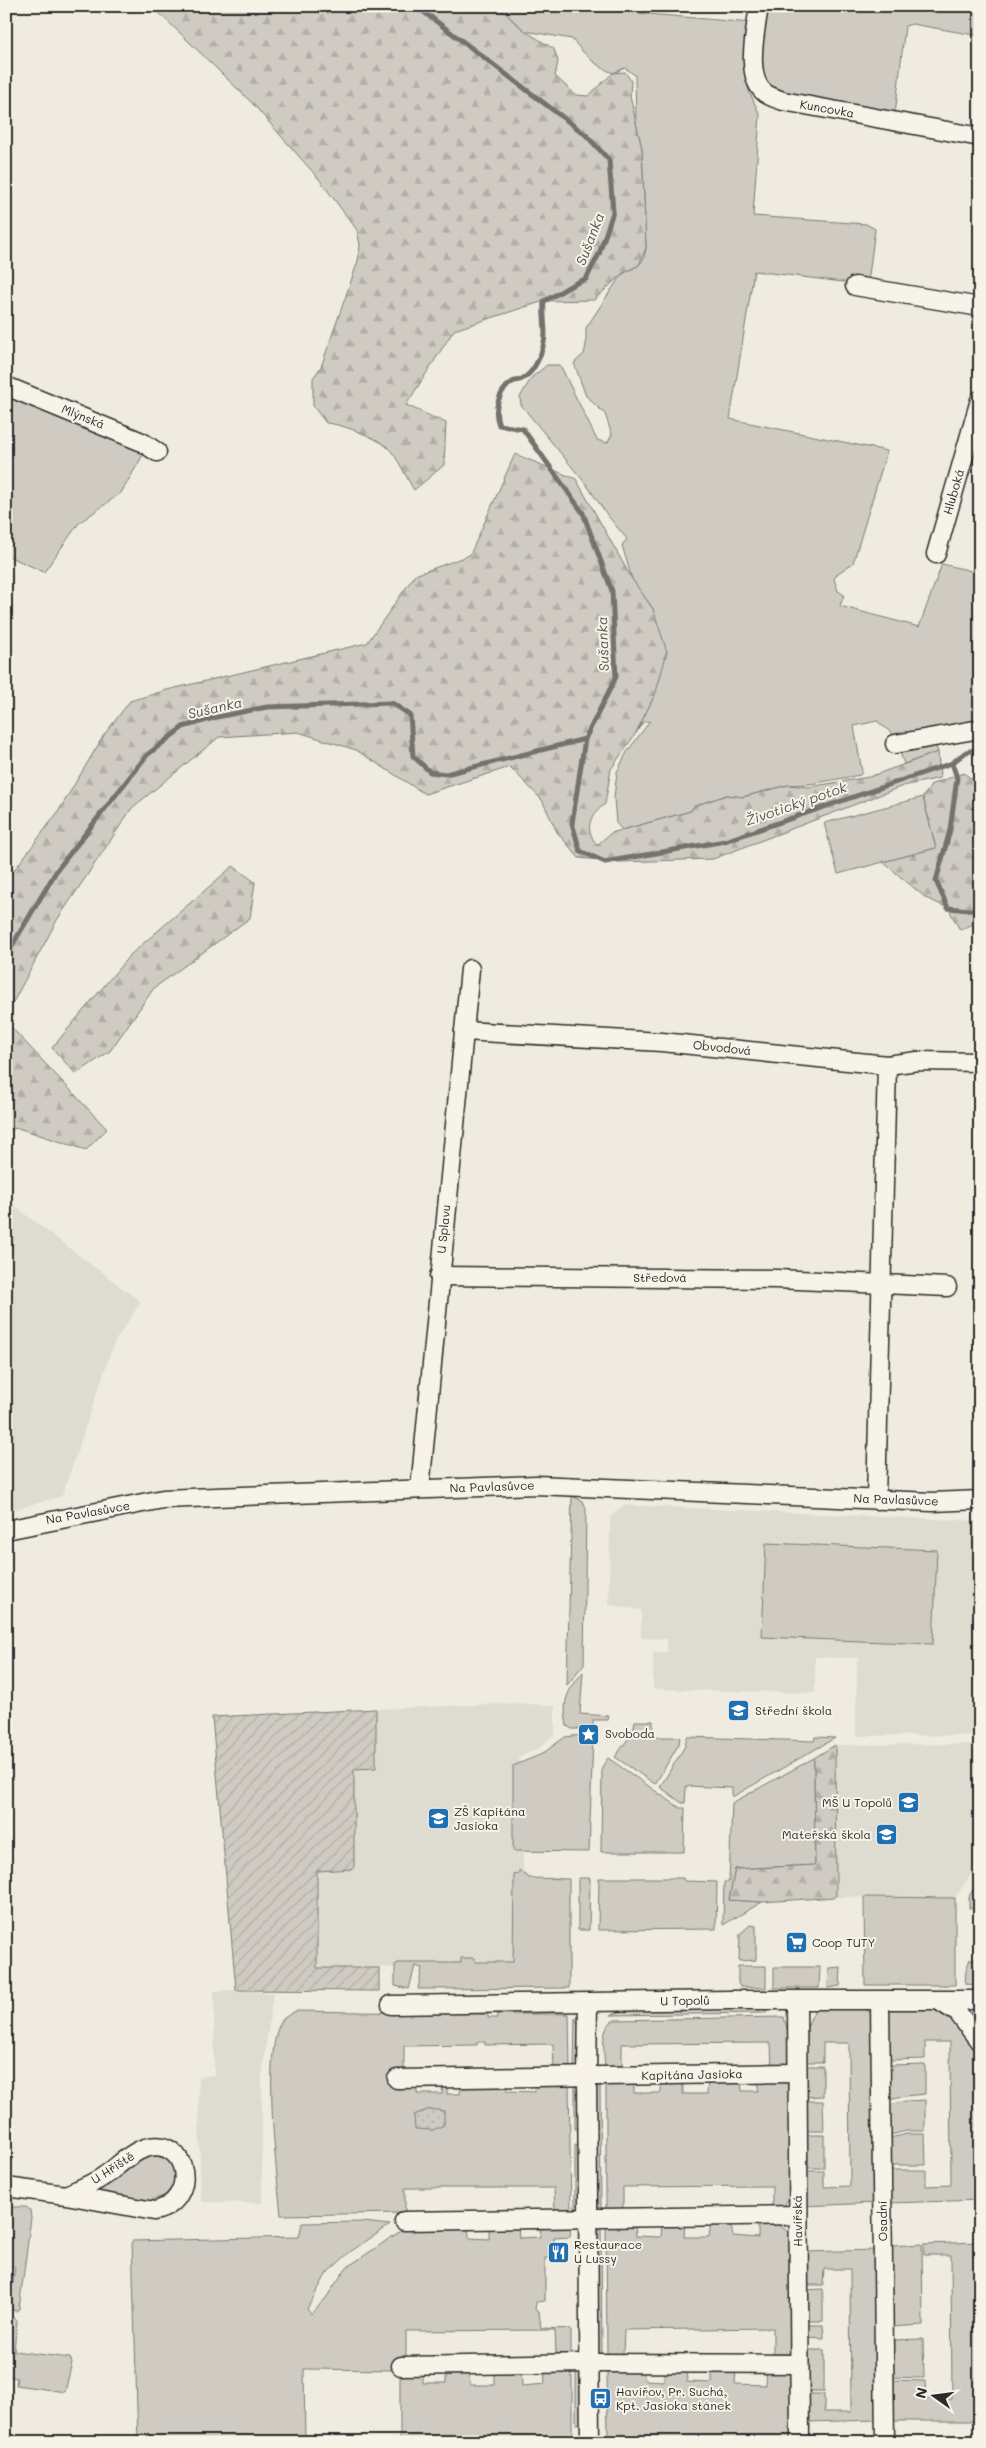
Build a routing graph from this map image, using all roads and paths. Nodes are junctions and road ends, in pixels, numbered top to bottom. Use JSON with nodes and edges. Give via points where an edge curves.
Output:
{"nodes":[{"id":1,"x":759,"y":6,"type":"edge"},
{"id":2,"x":980,"y":137,"type":"edge"},
{"id":3,"x":855,"y":286,"type":"dead end"},
{"id":4,"x":980,"y":307,"type":"edge"},
{"id":5,"x":6,"y":386,"type":"edge"},
{"id":6,"x":980,"y":400,"type":"edge"},
{"id":7,"x":157,"y":452,"type":"dead end"},
{"id":8,"x":936,"y":554,"type":"dead end"},
{"id":9,"x":980,"y":729,"type":"edge"},
{"id":10,"x":895,"y":744,"type":"dead end"},
{"id":11,"x":470,"y":969,"type":"dead end"},
{"id":12,"x":464,"y":1031,"type":"junction"},
{"id":13,"x":980,"y":1062,"type":"edge"},
{"id":14,"x":887,"y":1065,"type":"junction"},
{"id":15,"x":440,"y":1276,"type":"junction"},
{"id":16,"x":881,"y":1282,"type":"junction"},
{"id":17,"x":947,"y":1287,"type":"dead end"},
{"id":18,"x":420,"y":1490,"type":"junction"},
{"id":19,"x":876,"y":1500,"type":"junction"},
{"id":20,"x":980,"y":1500,"type":"edge"},
{"id":21,"x":6,"y":1530,"type":"edge"},
{"id":22,"x":797,"y":2000,"type":"junction"},
{"id":23,"x":980,"y":2000,"type":"edge"},
{"id":24,"x":880,"y":2001,"type":"junction"},
{"id":25,"x":940,"y":2001,"type":"junction"},
{"id":26,"x":588,"y":2003,"type":"junction"},
{"id":27,"x":391,"y":2005,"type":"dead end"},
{"id":28,"x":980,"y":2042,"type":"edge"},
{"id":29,"x":796,"y":2073,"type":"junction"},
{"id":30,"x":587,"y":2077,"type":"junction"},
{"id":31,"x":397,"y":2079,"type":"dead end"},
{"id":32,"x":6,"y":2187,"type":"edge"},
{"id":33,"x":66,"y":2194,"type":"junction"},
{"id":34,"x":798,"y":2215,"type":"junction"},
{"id":35,"x":589,"y":2219,"type":"junction"},
{"id":36,"x":404,"y":2221,"type":"dead end"},
{"id":37,"x":590,"y":2363,"type":"junction"},
{"id":38,"x":799,"y":2364,"type":"junction"},
{"id":39,"x":401,"y":2366,"type":"dead end"},
{"id":40,"x":590,"y":2442,"type":"edge"},
{"id":41,"x":800,"y":2442,"type":"edge"},
{"id":42,"x":885,"y":2442,"type":"edge"}],
"edges":[{"from":1,"to":2,"type":"street","name":"Kuncovka","via":[[753,50],[754,70],[757,83],[765,94],[783,101]]},
{"from":3,"to":4,"type":"street"},
{"from":5,"to":7,"type":"street","name":"Mlýnská","via":[[142,442]]},
{"from":6,"to":8,"type":"street","name":"Hluboká"},
{"from":9,"to":10,"type":"street"},
{"from":11,"to":12,"type":"street","name":"U Splavu"},
{"from":12,"to":14,"type":"street","name":"Obvodová","via":[[662,1042]]},
{"from":12,"to":15,"type":"street","name":"U Splavu"},
{"from":13,"to":14,"type":"street","name":"Obvodová","via":[[918,1061]]},
{"from":14,"to":16,"type":"street"},
{"from":15,"to":16,"type":"street","name":"Středová"},
{"from":15,"to":18,"type":"street","name":"U Splavu"},
{"from":16,"to":17,"type":"street","name":"Středová"},
{"from":16,"to":19,"type":"street"},
{"from":18,"to":19,"type":"street","name":"Na Pavlasůvce","via":[[536,1485]]},
{"from":18,"to":21,"type":"street","name":"Na Pavlasůvce","via":[[163,1499]]},
{"from":19,"to":20,"type":"street","name":"Na Pavlasůvce"},
{"from":22,"to":24,"type":"street","name":"U Topolů"},
{"from":22,"to":26,"type":"street","name":"U Topolů"},
{"from":22,"to":29,"type":"street","name":"Havířská"},
{"from":23,"to":25,"type":"street","name":"U Topolů"},
{"from":24,"to":25,"type":"street","name":"U Topolů"},
{"from":24,"to":42,"type":"street","name":"Osadní"},
{"from":25,"to":28,"type":"street","via":[[958,2013]]},
{"from":26,"to":27,"type":"street","name":"U Topolů"},
{"from":26,"to":30,"type":"street"},
{"from":29,"to":30,"type":"street","name":"Kapitána Jasioka"},
{"from":29,"to":34,"type":"street","name":"Havířská"},
{"from":30,"to":31,"type":"street","name":"Kapitána Jasioka"},
{"from":30,"to":35,"type":"street"},
{"from":32,"to":33,"type":"street","name":"U Hřiště"},
{"from":33,"to":33,"type":"street","name":"U Hřiště","via":[[160,2210],[170,2205],[181,2192],[184,2171],[175,2154],[156,2147],[145,2148],[102,2177]]},
{"from":34,"to":35,"type":"street"},
{"from":34,"to":38,"type":"street","name":"Havířská"},
{"from":35,"to":36,"type":"street"},
{"from":35,"to":37,"type":"street"},
{"from":37,"to":38,"type":"street"},
{"from":37,"to":39,"type":"street"},
{"from":37,"to":40,"type":"street"},
{"from":38,"to":41,"type":"street","name":"Havířská"}]}
